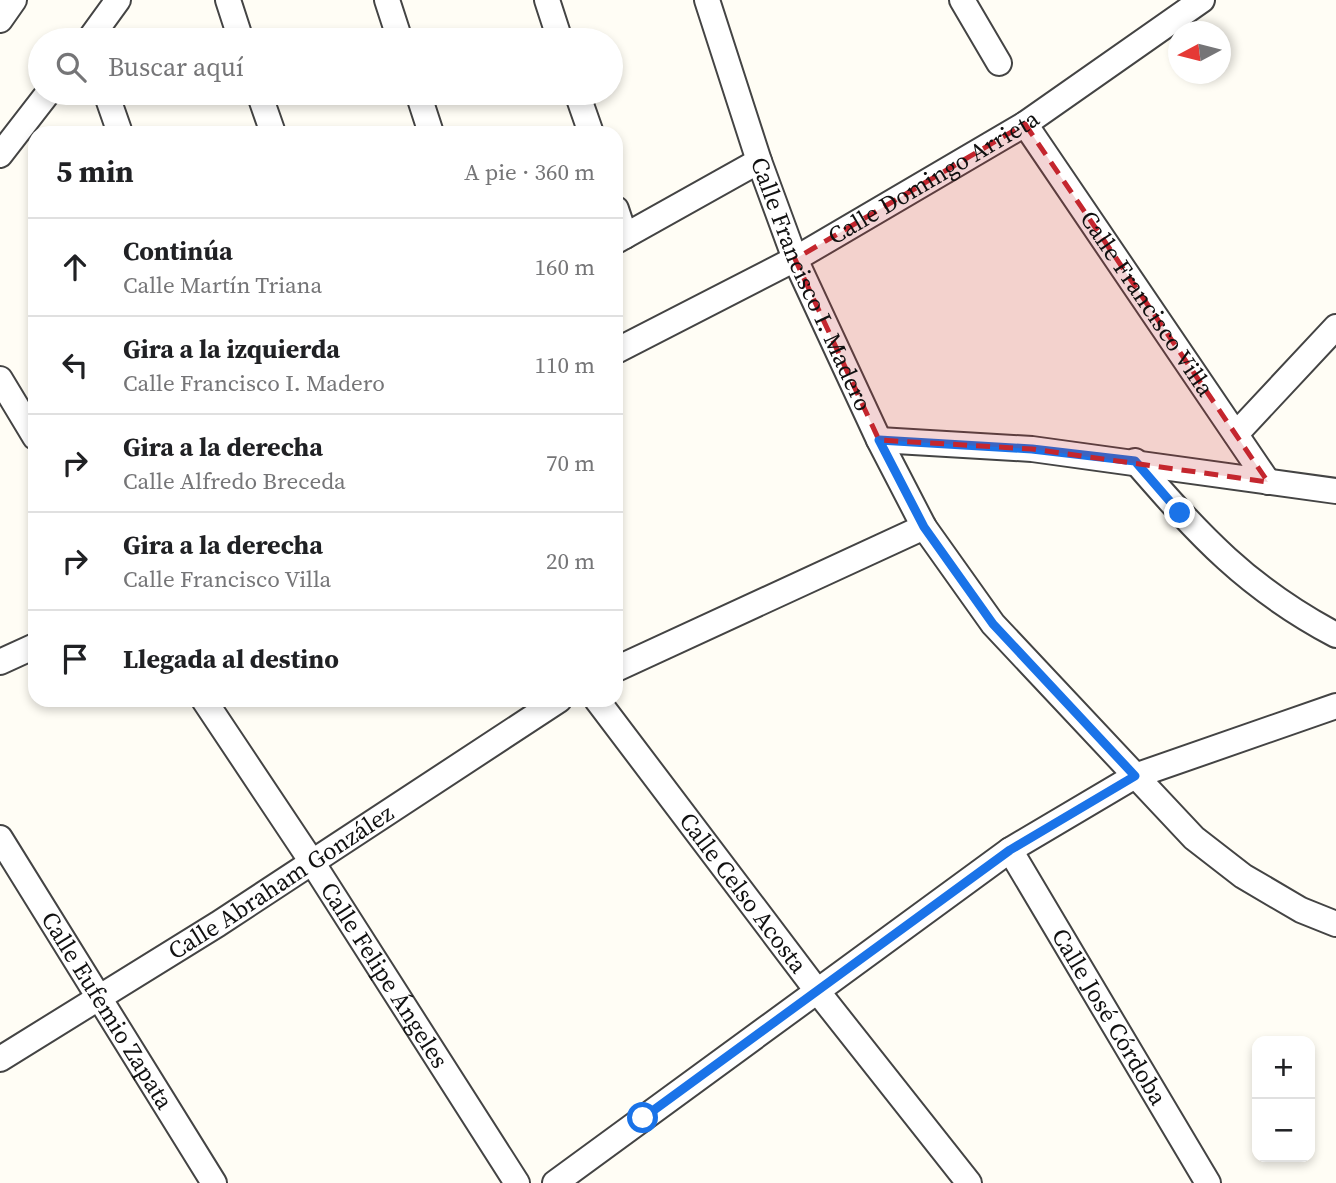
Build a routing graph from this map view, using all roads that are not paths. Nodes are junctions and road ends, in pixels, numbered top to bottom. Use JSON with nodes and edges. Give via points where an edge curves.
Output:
{"nodes":[{"id":1,"x":14,"y":0,"type":"edge"},
{"id":2,"x":118,"y":0,"type":"edge"},
{"id":3,"x":228,"y":0,"type":"edge"},
{"id":4,"x":387,"y":0,"type":"edge"},
{"id":5,"x":547,"y":0,"type":"edge"},
{"id":6,"x":707,"y":0,"type":"edge"},
{"id":7,"x":962,"y":0,"type":"edge"},
{"id":8,"x":1202,"y":0,"type":"edge"},
{"id":9,"x":0,"y":20,"type":"edge"},
{"id":10,"x":98,"y":28,"type":"edge"},
{"id":11,"x":237,"y":28,"type":"edge"},
{"id":12,"x":396,"y":28,"type":"edge"},
{"id":13,"x":556,"y":28,"type":"edge"},
{"id":14,"x":999,"y":63,"type":"dead end"},
{"id":15,"x":39,"y":105,"type":"edge"},
{"id":16,"x":110,"y":105,"type":"edge"},
{"id":17,"x":263,"y":105,"type":"edge"},
{"id":18,"x":422,"y":105,"type":"edge"},
{"id":19,"x":581,"y":105,"type":"edge"},
{"id":20,"x":1024,"y":124,"type":"junction"},
{"id":21,"x":118,"y":126,"type":"edge"},
{"id":22,"x":271,"y":126,"type":"edge"},
{"id":23,"x":429,"y":126,"type":"edge"},
{"id":24,"x":589,"y":126,"type":"edge"},
{"id":25,"x":0,"y":155,"type":"edge"},
{"id":26,"x":759,"y":161,"type":"junction"},
{"id":27,"x":623,"y":236,"type":"edge"},
{"id":28,"x":795,"y":259,"type":"junction"},
{"id":29,"x":1336,"y":327,"type":"edge"},
{"id":30,"x":623,"y":347,"type":"edge"},
{"id":31,"x":0,"y":379,"type":"edge"},
{"id":32,"x":28,"y":425,"type":"edge"},
{"id":33,"x":1236,"y":434,"type":"junction"},
{"id":34,"x":879,"y":440,"type":"junction"},
{"id":35,"x":1135,"y":461,"type":"junction"},
{"id":36,"x":1269,"y":482,"type":"junction"},
{"id":37,"x":1336,"y":491,"type":"edge"},
{"id":38,"x":924,"y":527,"type":"junction"},
{"id":39,"x":1336,"y":635,"type":"edge"},
{"id":40,"x":28,"y":649,"type":"edge"},
{"id":41,"x":0,"y":662,"type":"edge"},
{"id":42,"x":623,"y":665,"type":"edge"},
{"id":43,"x":1336,"y":706,"type":"edge"},
{"id":44,"x":210,"y":707,"type":"edge"},
{"id":45,"x":548,"y":707,"type":"edge"},
{"id":46,"x":602,"y":707,"type":"edge"},
{"id":47,"x":1135,"y":776,"type":"junction"},
{"id":48,"x":0,"y":838,"type":"edge"},
{"id":49,"x":1010,"y":850,"type":"junction"},
{"id":50,"x":312,"y":862,"type":"junction"},
{"id":51,"x":1336,"y":924,"type":"edge"},
{"id":52,"x":818,"y":992,"type":"junction"},
{"id":53,"x":98,"y":999,"type":"junction"},
{"id":54,"x":0,"y":1059,"type":"edge"},
{"id":55,"x":214,"y":1183,"type":"edge"},
{"id":56,"x":517,"y":1183,"type":"edge"},
{"id":57,"x":555,"y":1183,"type":"edge"},
{"id":58,"x":969,"y":1183,"type":"edge"},
{"id":59,"x":1208,"y":1183,"type":"edge"}],
"edges":[{"from":1,"to":9,"type":"street"},
{"from":2,"to":10,"type":"street"},
{"from":3,"to":11,"type":"street"},
{"from":4,"to":12,"type":"street"},
{"from":5,"to":13,"type":"street"},
{"from":6,"to":26,"type":"street","name":"Calle Francisco I. Madero"},
{"from":7,"to":14,"type":"street"},
{"from":8,"to":20,"type":"street","name":"Calle Domingo Arrieta"},
{"from":15,"to":25,"type":"street"},
{"from":16,"to":21,"type":"street"},
{"from":17,"to":22,"type":"street"},
{"from":18,"to":23,"type":"street"},
{"from":19,"to":24,"type":"street"},
{"from":20,"to":28,"type":"street","name":"Calle Domingo Arrieta"},
{"from":20,"to":33,"type":"street","name":"Calle Francisco Villa"},
{"from":26,"to":27,"type":"street"},
{"from":26,"to":28,"type":"street","name":"Calle Francisco I. Madero"},
{"from":28,"to":30,"type":"street","name":"Calle Domingo Arrieta"},
{"from":28,"to":34,"type":"street","name":"Calle Francisco I. Madero"},
{"from":29,"to":33,"type":"street"},
{"from":31,"to":32,"type":"street"},
{"from":33,"to":36,"type":"street","name":"Calle Francisco Villa"},
{"from":34,"to":35,"type":"street","via":[[1032,449]]},
{"from":34,"to":38,"type":"street","name":"Calle Francisco I. Madero"},
{"from":35,"to":36,"type":"street"},
{"from":35,"to":39,"type":"street","via":[[1227,562],[1270,597]]},
{"from":36,"to":37,"type":"street"},
{"from":38,"to":42,"type":"street"},
{"from":38,"to":47,"type":"street","name":"Calle Francisco I. Madero","via":[[993,624]]},
{"from":40,"to":41,"type":"street"},
{"from":43,"to":47,"type":"street"},
{"from":44,"to":50,"type":"street","name":"Calle Felipe Ángeles"},
{"from":45,"to":50,"type":"street","name":"Calle Abraham González"},
{"from":46,"to":52,"type":"street","name":"Calle Celso Acosta"},
{"from":47,"to":49,"type":"street"},
{"from":47,"to":51,"type":"street","name":"Calle Francisco I. Madero","via":[[1194,838],[1243,876],[1301,910]]},
{"from":48,"to":53,"type":"street","name":"Calle Eufemio Zapata"},
{"from":49,"to":52,"type":"street"},
{"from":49,"to":59,"type":"street","name":"Calle José Córdoba"},
{"from":50,"to":53,"type":"street","name":"Calle Abraham González"},
{"from":50,"to":56,"type":"street","name":"Calle Felipe Ángeles"},
{"from":52,"to":57,"type":"street"},
{"from":52,"to":58,"type":"street","name":"Calle Celso Acosta"},
{"from":53,"to":54,"type":"street","name":"Calle Abraham González"},
{"from":53,"to":55,"type":"street","name":"Calle Eufemio Zapata"}]}
